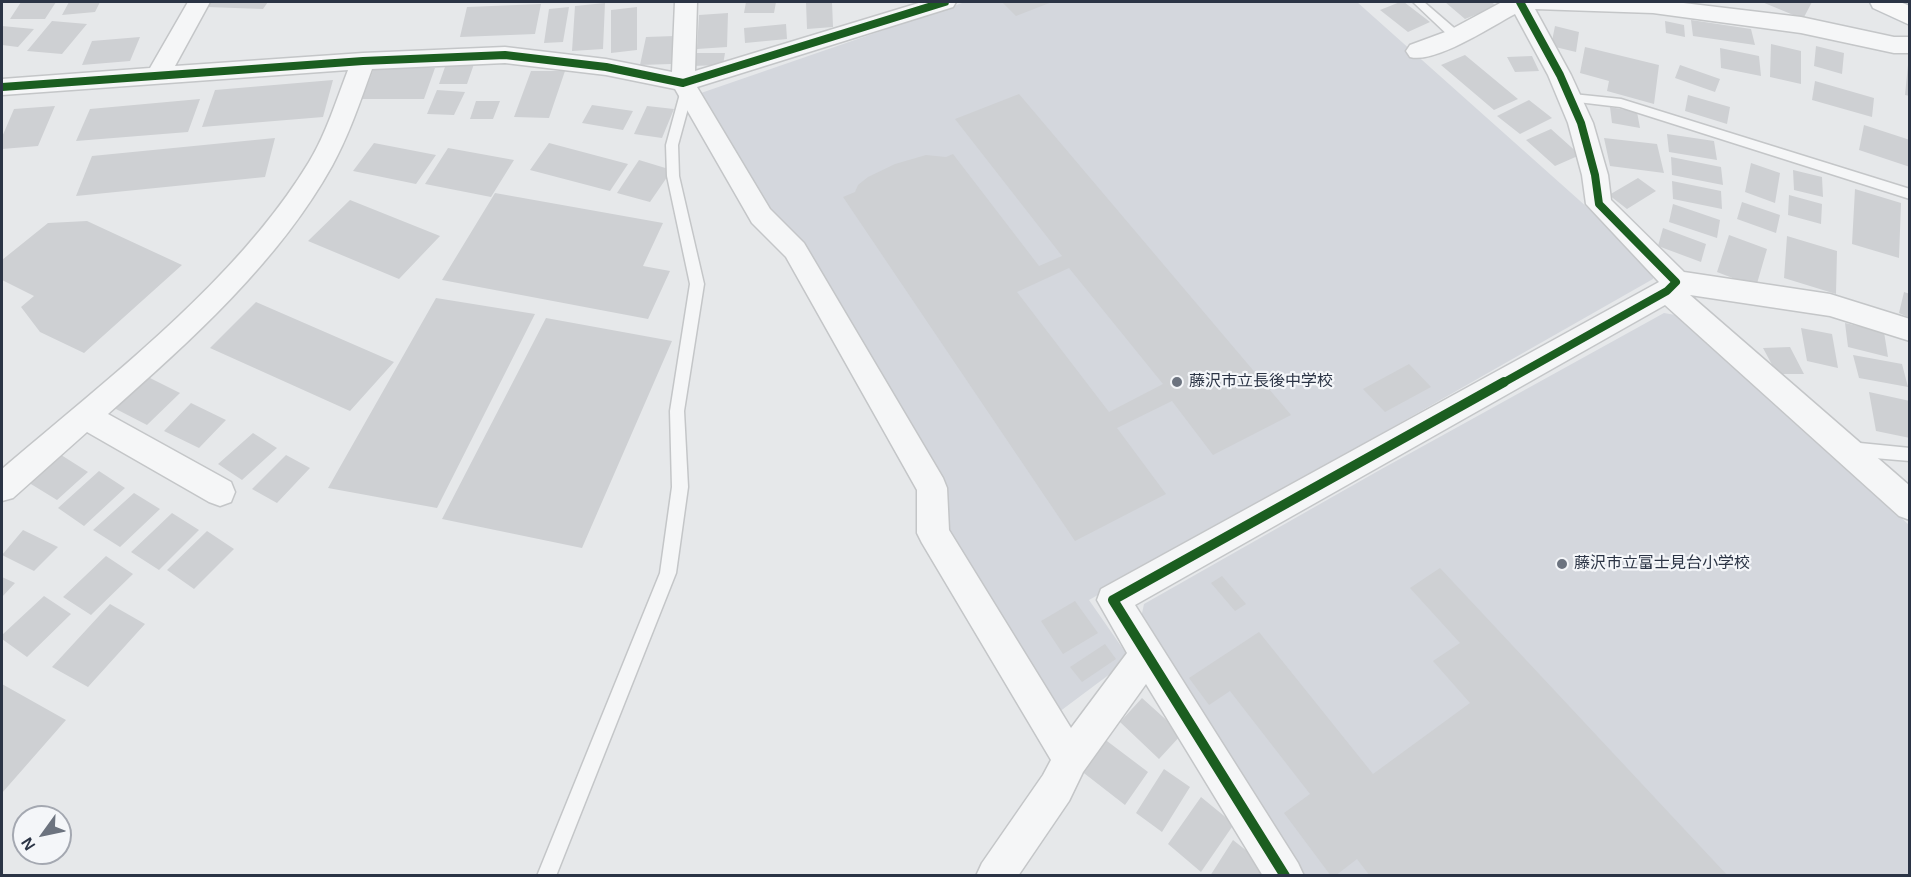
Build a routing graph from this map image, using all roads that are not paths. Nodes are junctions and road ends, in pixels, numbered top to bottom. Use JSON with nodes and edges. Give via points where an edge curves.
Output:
{"nodes":[{"id":1,"x":199,"y":2,"type":"edge"},
{"id":2,"x":686,"y":2,"type":"edge"},
{"id":3,"x":940,"y":2,"type":"edge"},
{"id":4,"x":1418,"y":2,"type":"edge"},
{"id":5,"x":1519,"y":2,"type":"edge"},
{"id":6,"x":1530,"y":2,"type":"edge"},
{"id":7,"x":1882,"y":2,"type":"edge"},
{"id":8,"x":1910,"y":17,"type":"edge"},
{"id":9,"x":1456,"y":36,"type":"junction"},
{"id":10,"x":1910,"y":45,"type":"edge"},
{"id":11,"x":1418,"y":51,"type":"dead end"},
{"id":12,"x":363,"y":62,"type":"junction"},
{"id":13,"x":158,"y":76,"type":"junction"},
{"id":14,"x":685,"y":86,"type":"junction"},
{"id":15,"x":2,"y":87,"type":"edge"},
{"id":16,"x":1573,"y":98,"type":"junction"},
{"id":17,"x":1910,"y":194,"type":"edge"},
{"id":18,"x":1671,"y":287,"type":"junction"},
{"id":19,"x":1910,"y":330,"type":"edge"},
{"id":20,"x":84,"y":415,"type":"junction"},
{"id":21,"x":1848,"y":449,"type":"junction"},
{"id":22,"x":1910,"y":455,"type":"edge"},
{"id":23,"x":2,"y":488,"type":"edge"},
{"id":24,"x":220,"y":492,"type":"dead end"},
{"id":25,"x":1910,"y":506,"type":"edge"},
{"id":26,"x":1147,"y":654,"type":"junction"},
{"id":27,"x":1070,"y":759,"type":"junction"},
{"id":28,"x":546,"y":876,"type":"edge"},
{"id":29,"x":994,"y":876,"type":"edge"},
{"id":30,"x":1285,"y":876,"type":"edge"}],
"edges":[{"from":1,"to":13,"type":"street"},
{"from":2,"to":14,"type":"street"},
{"from":3,"to":14,"type":"street"},
{"from":4,"to":9,"type":"lane"},
{"from":5,"to":9,"type":"street"},
{"from":5,"to":16,"type":"street"},
{"from":6,"to":10,"type":"street","via":[[1653,6],[1801,25]]},
{"from":7,"to":8,"type":"main road"},
{"from":9,"to":11,"type":"street"},
{"from":12,"to":13,"type":"street"},
{"from":12,"to":14,"type":"street","via":[[505,55],[606,67]]},
{"from":12,"to":20,"type":"street","via":[[327,151],[312,178],[266,237],[234,275]]},
{"from":13,"to":15,"type":"street"},
{"from":14,"to":27,"type":"street","via":[[761,216],[795,250],[926,477],[932,488],[933,533]]},
{"from":14,"to":28,"type":"lane","via":[[672,145],[673,176],[697,284],[677,411],[680,488],[668,573]]},
{"from":16,"to":17,"type":"lane","via":[[1621,103]]},
{"from":16,"to":18,"type":"street","via":[[1595,167],[1599,204],[1646,249]]},
{"from":18,"to":19,"type":"street","via":[[1830,305]]},
{"from":18,"to":21,"type":"street"},
{"from":18,"to":26,"type":"street","via":[[1113,600]]},
{"from":20,"to":23,"type":"street"},
{"from":20,"to":24,"type":"street"},
{"from":21,"to":22,"type":"lane"},
{"from":21,"to":25,"type":"street"},
{"from":26,"to":27,"type":"street"},
{"from":26,"to":30,"type":"street"},
{"from":27,"to":29,"type":"street","via":[[1056,788]]}]}
